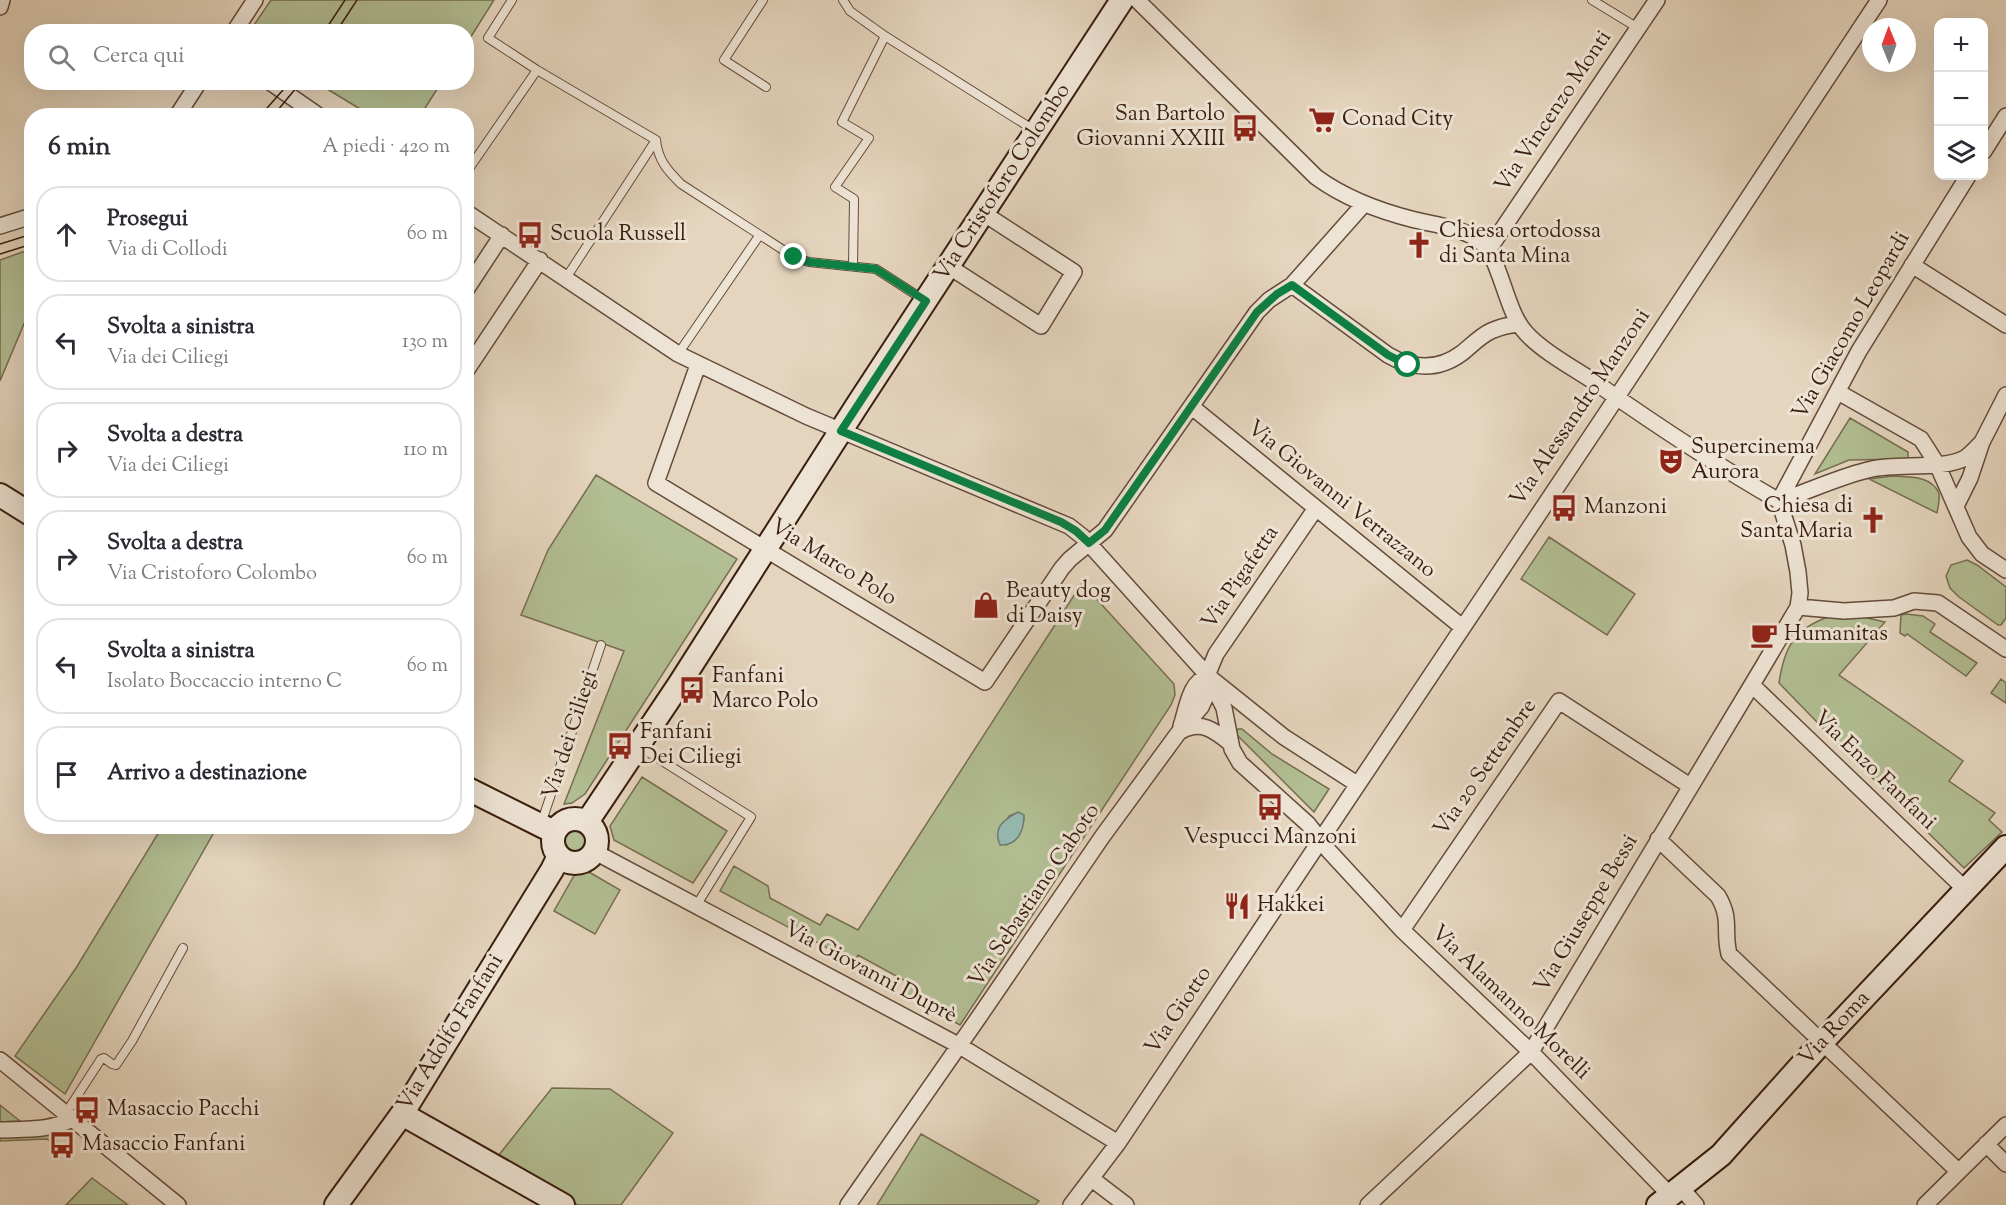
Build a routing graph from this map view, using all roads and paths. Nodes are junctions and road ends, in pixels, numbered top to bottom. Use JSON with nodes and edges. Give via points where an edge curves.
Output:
{"nodes":[{"id":1,"x":2,"y":0,"type":"edge"},
{"id":2,"x":255,"y":0,"type":"edge"},
{"id":3,"x":512,"y":0,"type":"edge"},
{"id":4,"x":763,"y":0,"type":"edge"},
{"id":5,"x":843,"y":0,"type":"edge"},
{"id":6,"x":1122,"y":0,"type":"edge"},
{"id":7,"x":1137,"y":0,"type":"edge"},
{"id":8,"x":1592,"y":0,"type":"edge"},
{"id":9,"x":1657,"y":0,"type":"edge"},
{"id":10,"x":1879,"y":0,"type":"edge"},
{"id":11,"x":0,"y":6,"type":"edge"},
{"id":12,"x":239,"y":24,"type":"edge"},
{"id":13,"x":1638,"y":28,"type":"junction"},
{"id":14,"x":885,"y":36,"type":"junction"},
{"id":15,"x":537,"y":70,"type":"junction"},
{"id":16,"x":766,"y":87,"type":"dead end"},
{"id":17,"x":194,"y":90,"type":"edge"},
{"id":18,"x":282,"y":90,"type":"edge"},
{"id":19,"x":182,"y":108,"type":"edge"},
{"id":20,"x":307,"y":108,"type":"edge"},
{"id":21,"x":2006,"y":116,"type":"edge"},
{"id":22,"x":1036,"y":131,"type":"junction"},
{"id":23,"x":656,"y":140,"type":"junction"},
{"id":24,"x":1988,"y":143,"type":"edge"},
{"id":25,"x":474,"y":161,"type":"edge"},
{"id":26,"x":1965,"y":180,"type":"edge"},
{"id":27,"x":1364,"y":204,"type":"junction"},
{"id":28,"x":983,"y":213,"type":"junction"},
{"id":29,"x":474,"y":217,"type":"edge"},
{"id":30,"x":24,"y":218,"type":"edge"},
{"id":31,"x":0,"y":226,"type":"edge"},
{"id":32,"x":502,"y":235,"type":"junction"},
{"id":33,"x":759,"y":236,"type":"junction"},
{"id":34,"x":1489,"y":249,"type":"junction"},
{"id":35,"x":540,"y":260,"type":"junction"},
{"id":36,"x":1912,"y":265,"type":"junction"},
{"id":37,"x":853,"y":266,"type":"junction"},
{"id":38,"x":948,"y":266,"type":"junction"},
{"id":39,"x":474,"y":278,"type":"edge"},
{"id":40,"x":567,"y":279,"type":"junction"},
{"id":41,"x":1292,"y":285,"type":"junction"},
{"id":42,"x":926,"y":301,"type":"junction"},
{"id":43,"x":1518,"y":324,"type":"junction"},
{"id":44,"x":2006,"y":325,"type":"edge"},
{"id":45,"x":678,"y":354,"type":"junction"},
{"id":46,"x":474,"y":359,"type":"edge"},
{"id":47,"x":698,"y":365,"type":"junction"},
{"id":48,"x":1838,"y":392,"type":"junction"},
{"id":49,"x":2006,"y":395,"type":"edge"},
{"id":50,"x":1616,"y":397,"type":"junction"},
{"id":51,"x":1192,"y":407,"type":"junction"},
{"id":52,"x":2001,"y":416,"type":"edge"},
{"id":53,"x":841,"y":431,"type":"junction"},
{"id":54,"x":1982,"y":442,"type":"junction"},
{"id":55,"x":1937,"y":464,"type":"junction"},
{"id":56,"x":0,"y":495,"type":"edge"},
{"id":57,"x":1779,"y":501,"type":"junction"},
{"id":58,"x":1956,"y":506,"type":"junction"},
{"id":59,"x":1316,"y":508,"type":"junction"},
{"id":60,"x":24,"y":510,"type":"edge"},
{"id":61,"x":1089,"y":543,"type":"junction"},
{"id":62,"x":767,"y":549,"type":"junction"},
{"id":63,"x":2006,"y":570,"type":"edge"},
{"id":64,"x":1798,"y":607,"type":"junction"},
{"id":65,"x":1462,"y":627,"type":"junction"},
{"id":66,"x":601,"y":645,"type":"dead end"},
{"id":67,"x":2006,"y":648,"type":"edge"},
{"id":68,"x":1208,"y":676,"type":"junction"},
{"id":69,"x":1752,"y":685,"type":"junction"},
{"id":70,"x":1259,"y":718,"type":"junction"},
{"id":71,"x":1179,"y":732,"type":"junction"},
{"id":72,"x":1229,"y":735,"type":"junction"},
{"id":73,"x":638,"y":746,"type":"junction"},
{"id":74,"x":1357,"y":784,"type":"junction"},
{"id":75,"x":1690,"y":786,"type":"junction"},
{"id":76,"x":474,"y":792,"type":"edge"},
{"id":77,"x":587,"y":822,"type":"junction"},
{"id":78,"x":547,"y":829,"type":"junction"},
{"id":79,"x":1658,"y":839,"type":"junction"},
{"id":80,"x":1321,"y":840,"type":"junction"},
{"id":81,"x":2006,"y":847,"type":"edge"},
{"id":82,"x":595,"y":852,"type":"junction"},
{"id":83,"x":559,"y":856,"type":"junction"},
{"id":84,"x":1965,"y":889,"type":"junction"},
{"id":85,"x":696,"y":906,"type":"junction"},
{"id":86,"x":1402,"y":930,"type":"junction"},
{"id":87,"x":183,"y":948,"type":"dead end"},
{"id":88,"x":1823,"y":1041,"type":"junction"},
{"id":89,"x":960,"y":1046,"type":"junction"},
{"id":90,"x":1531,"y":1052,"type":"junction"},
{"id":91,"x":0,"y":1060,"type":"edge"},
{"id":92,"x":402,"y":1114,"type":"junction"},
{"id":93,"x":69,"y":1116,"type":"junction"},
{"id":94,"x":2006,"y":1125,"type":"edge"},
{"id":95,"x":0,"y":1130,"type":"edge"},
{"id":96,"x":1118,"y":1143,"type":"junction"},
{"id":97,"x":1986,"y":1144,"type":"junction"},
{"id":98,"x":2006,"y":1164,"type":"edge"},
{"id":99,"x":1958,"y":1171,"type":"junction"},
{"id":100,"x":1092,"y":1179,"type":"junction"},
{"id":101,"x":1670,"y":1196,"type":"edge"},
{"id":102,"x":178,"y":1205,"type":"edge"},
{"id":103,"x":336,"y":1205,"type":"edge"},
{"id":104,"x":563,"y":1205,"type":"edge"},
{"id":105,"x":848,"y":1205,"type":"edge"},
{"id":106,"x":1071,"y":1205,"type":"edge"},
{"id":107,"x":1126,"y":1205,"type":"edge"},
{"id":108,"x":1368,"y":1205,"type":"edge"},
{"id":109,"x":1696,"y":1205,"type":"edge"},
{"id":110,"x":1925,"y":1205,"type":"edge"}],
"edges":[{"from":1,"to":11,"type":"street"},
{"from":2,"to":12,"type":"street"},
{"from":3,"to":15,"type":"lane","via":[[488,38]]},
{"from":4,"to":16,"type":"lane","via":[[724,60]]},
{"from":5,"to":14,"type":"lane","via":[[850,11]]},
{"from":6,"to":22,"type":"street","name":"Via Cristoforo Colombo"},
{"from":7,"to":27,"type":"street","via":[[1316,177]]},
{"from":8,"to":13,"type":"lane"},
{"from":9,"to":13,"type":"street","name":"Via Vincenzo Monti"},
{"from":10,"to":50,"type":"street","name":"Via Alessandro Manzoni"},
{"from":13,"to":34,"type":"street","name":"Via Vincenzo Monti"},
{"from":14,"to":22,"type":"lane"},
{"from":14,"to":37,"type":"lane","via":[[842,122],[869,138],[835,186],[854,200]]},
{"from":15,"to":23,"type":"lane"},
{"from":15,"to":25,"type":"lane"},
{"from":17,"to":19,"type":"street"},
{"from":18,"to":20,"type":"street"},
{"from":21,"to":24,"type":"street"},
{"from":22,"to":28,"type":"street","name":"Via Cristoforo Colombo"},
{"from":23,"to":33,"type":"lane","via":[[660,159],[681,184]]},
{"from":23,"to":40,"type":"lane"},
{"from":26,"to":36,"type":"street","name":"Via Giacomo Leopardi"},
{"from":27,"to":34,"type":"street","via":[[1453,229],[1479,240]]},
{"from":27,"to":41,"type":"street"},
{"from":28,"to":38,"type":"street","name":"Via Cristoforo Colombo"},
{"from":28,"to":38,"type":"street","via":[[1074,272],[1041,326]]},
{"from":29,"to":32,"type":"street"},
{"from":30,"to":31,"type":"street"},
{"from":32,"to":35,"type":"street"},
{"from":32,"to":39,"type":"street"},
{"from":33,"to":37,"type":"lane","via":[[799,260]]},
{"from":33,"to":45,"type":"lane"},
{"from":34,"to":43,"type":"street"},
{"from":35,"to":40,"type":"street"},
{"from":35,"to":46,"type":"street"},
{"from":36,"to":44,"type":"street"},
{"from":36,"to":48,"type":"street","name":"Via Giacomo Leopardi"},
{"from":37,"to":42,"type":"lane","via":[[876,269]]},
{"from":38,"to":42,"type":"street","name":"Via Cristoforo Colombo"},
{"from":40,"to":45,"type":"street"},
{"from":41,"to":43,"type":"street","via":[[1388,355],[1416,366],[1449,361],[1487,333]]},
{"from":41,"to":51,"type":"street","via":[[1257,312]]},
{"from":42,"to":53,"type":"street","name":"Via Cristoforo Colombo"},
{"from":43,"to":50,"type":"street","via":[[1535,341]]},
{"from":45,"to":47,"type":"street"},
{"from":47,"to":53,"type":"street"},
{"from":47,"to":62,"type":"street","name":"Via Marco Polo","via":[[656,483]]},
{"from":48,"to":55,"type":"street","via":[[1921,439]]},
{"from":48,"to":57,"type":"street","name":"Via Giacomo Leopardi"},
{"from":49,"to":52,"type":"street"},
{"from":50,"to":57,"type":"street"},
{"from":50,"to":65,"type":"street","name":"Via Alessandro Manzoni"},
{"from":51,"to":59,"type":"street","name":"Via Giovanni Verrazzano"},
{"from":51,"to":61,"type":"street","via":[[1105,530]]},
{"from":52,"to":54,"type":"street"},
{"from":53,"to":61,"type":"street","via":[[1061,522]]},
{"from":53,"to":62,"type":"street","name":"Via Cristoforo Colombo"},
{"from":54,"to":55,"type":"street","via":[[1965,457]]},
{"from":54,"to":58,"type":"street"},
{"from":55,"to":57,"type":"street","via":[[1873,469]]},
{"from":55,"to":58,"type":"street"},
{"from":56,"to":60,"type":"street"},
{"from":57,"to":64,"type":"street","via":[[1798,572]]},
{"from":58,"to":63,"type":"street","via":[[1974,544]]},
{"from":59,"to":65,"type":"street","name":"Via Giovanni Verrazzano"},
{"from":59,"to":68,"type":"street","name":"Via Pigafetta","via":[[1216,654]]},
{"from":61,"to":62,"type":"street","name":"Via Marco Polo","via":[[1062,568],[985,682]]},
{"from":61,"to":68,"type":"street"},
{"from":62,"to":73,"type":"street"},
{"from":64,"to":67,"type":"street","via":[[1844,611],[1894,608],[1914,602],[1938,603]]},
{"from":64,"to":69,"type":"street","name":"Via Giuseppe Bessi"},
{"from":65,"to":74,"type":"street","name":"Via Alessandro Manzoni"},
{"from":66,"to":78,"type":"lane","name":"Via dei Ciliegi"},
{"from":68,"to":70,"type":"street"},
{"from":68,"to":71,"type":"street","name":"Via Sebastiano Caboto","via":[[1209,689],[1204,700]]},
{"from":68,"to":72,"type":"street","via":[[1221,699]]},
{"from":69,"to":75,"type":"street","name":"Via Giuseppe Bessi"},
{"from":69,"to":84,"type":"street","name":"Via Enzo Fanfani"},
{"from":70,"to":72,"type":"street","via":[[1242,720]]},
{"from":70,"to":74,"type":"street"},
{"from":71,"to":72,"type":"street","via":[[1198,725]]},
{"from":71,"to":89,"type":"street","name":"Via Sebastiano Caboto","via":[[1102,837]]},
{"from":72,"to":80,"type":"street","name":"Via Alamanno Morelli","via":[[1240,763]]},
{"from":73,"to":77,"type":"street"},
{"from":73,"to":85,"type":"lane","via":[[751,817]]},
{"from":74,"to":80,"type":"street","name":"Via Alessandro Manzoni"},
{"from":75,"to":79,"type":"street","name":"Via Giuseppe Bessi"},
{"from":75,"to":86,"type":"street","name":"Via 20 Settembre","via":[[1559,701]]},
{"from":76,"to":78,"type":"street","name":"Via dei Ciliegi"},
{"from":77,"to":78,"type":"street","via":[[566,820]]},
{"from":77,"to":82,"type":"street","via":[[597,839]]},
{"from":78,"to":83,"type":"street"},
{"from":79,"to":88,"type":"street","via":[[1718,896],[1726,912],[1729,954]]},
{"from":79,"to":90,"type":"street","name":"Via Giuseppe Bessi"},
{"from":80,"to":86,"type":"street","name":"Via Alamanno Morelli"},
{"from":80,"to":96,"type":"street","name":"Via Giotto"},
{"from":81,"to":84,"type":"street","name":"Via Roma"},
{"from":82,"to":83,"type":"street","via":[[578,863]]},
{"from":82,"to":85,"type":"street","name":"Via Giovanni Duprè"},
{"from":83,"to":92,"type":"street","name":"Via Adolfo Fanfani"},
{"from":84,"to":88,"type":"street","name":"Via Roma"},
{"from":85,"to":89,"type":"street","name":"Via Giovanni Duprè"},
{"from":86,"to":90,"type":"street","name":"Via Alamanno Morelli"},
{"from":87,"to":93,"type":"lane","via":[[116,1065],[101,1059]]},
{"from":88,"to":99,"type":"street"},
{"from":88,"to":101,"type":"street","name":"Via Roma","via":[[1721,1155]]},
{"from":89,"to":96,"type":"street","name":"Via Giovanni Duprè"},
{"from":89,"to":105,"type":"street","name":"Via Sebastiano Caboto"},
{"from":90,"to":101,"type":"street","name":"Via Alamanno Morelli"},
{"from":90,"to":108,"type":"street","name":"Via Giuseppe Bessi"},
{"from":91,"to":93,"type":"street"},
{"from":92,"to":103,"type":"street","name":"Via Adolfo Fanfani"},
{"from":92,"to":104,"type":"street"},
{"from":93,"to":95,"type":"street","via":[[57,1126]]},
{"from":93,"to":102,"type":"street"},
{"from":94,"to":97,"type":"street"},
{"from":96,"to":100,"type":"street","name":"Via Giotto"},
{"from":97,"to":98,"type":"street"},
{"from":97,"to":99,"type":"street"},
{"from":99,"to":110,"type":"street"},
{"from":100,"to":106,"type":"street","name":"Via Giotto"},
{"from":100,"to":107,"type":"street"},
{"from":101,"to":109,"type":"street","name":"Via Alamanno Morelli"}]}
